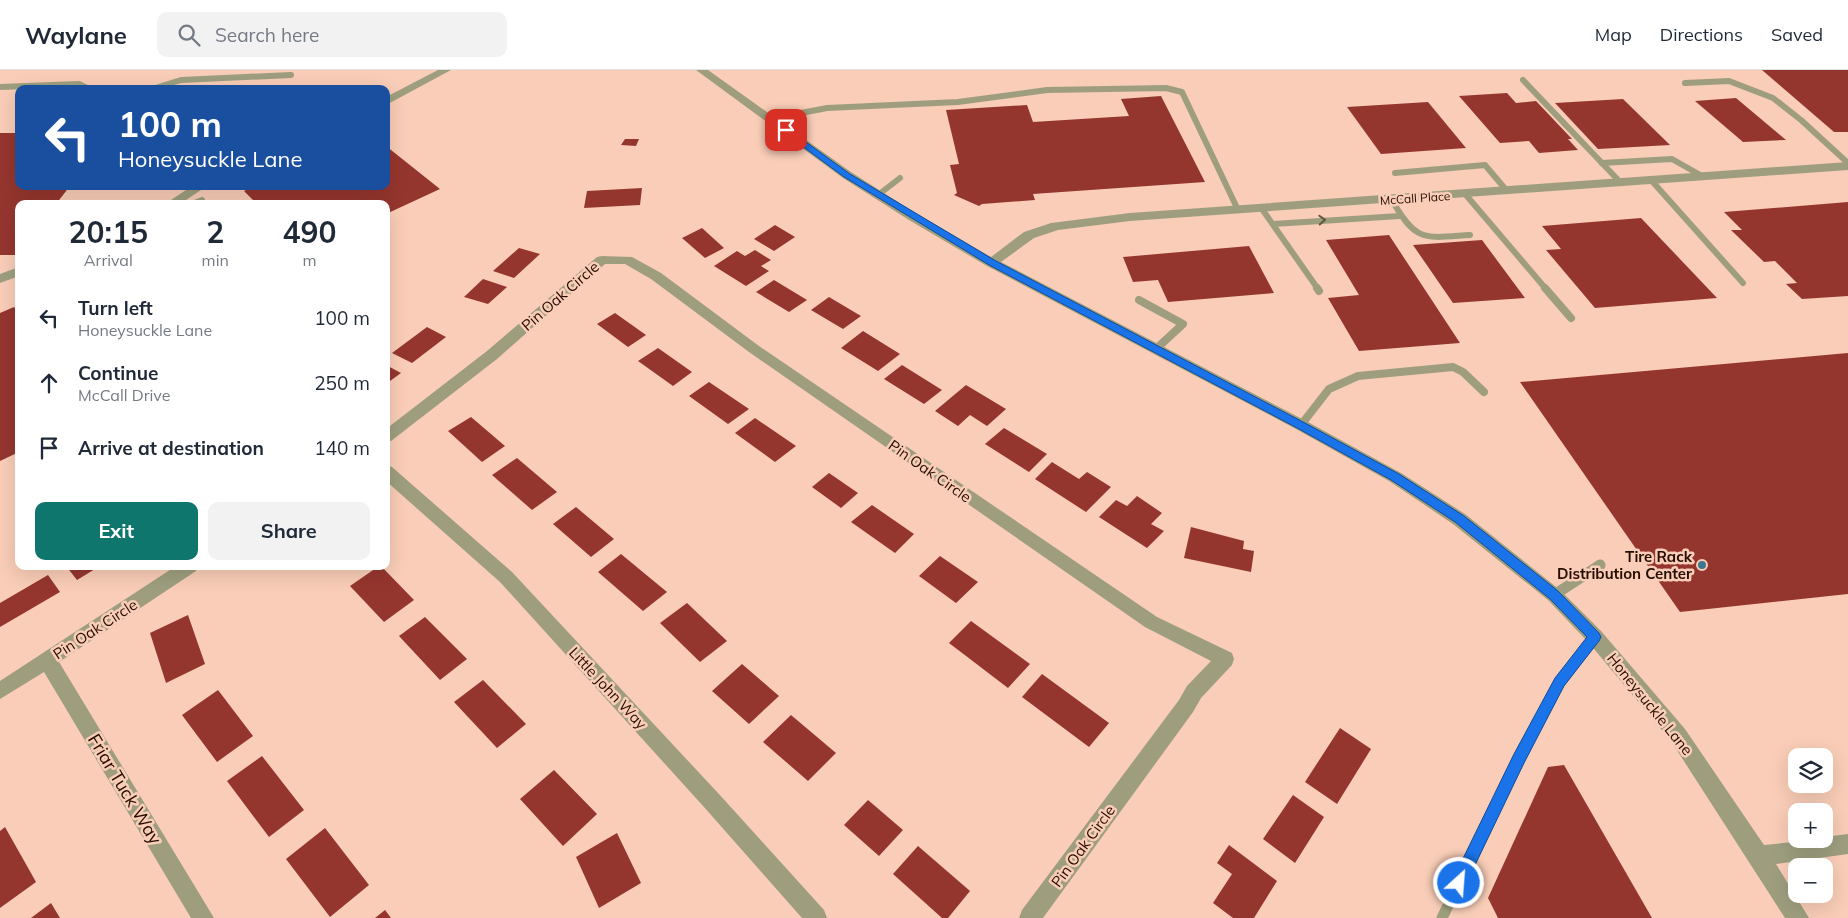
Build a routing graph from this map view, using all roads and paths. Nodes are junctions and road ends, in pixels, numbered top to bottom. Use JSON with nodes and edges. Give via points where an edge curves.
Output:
{"nodes":[{"id":1,"x":446,"y":70,"type":"edge"},
{"id":2,"x":701,"y":70,"type":"edge"},
{"id":3,"x":291,"y":75,"type":"dead end"},
{"id":4,"x":1522,"y":80,"type":"dead end"},
{"id":5,"x":1685,"y":84,"type":"dead end"},
{"id":6,"x":52,"y":85,"type":"edge"},
{"id":7,"x":80,"y":85,"type":"edge"},
{"id":8,"x":165,"y":85,"type":"edge"},
{"id":9,"x":15,"y":86,"type":"edge"},
{"id":10,"x":0,"y":87,"type":"edge"},
{"id":11,"x":390,"y":100,"type":"edge"},
{"id":12,"x":770,"y":119,"type":"junction"},
{"id":13,"x":1602,"y":163,"type":"junction"},
{"id":14,"x":1848,"y":164,"type":"edge"},
{"id":15,"x":1394,"y":173,"type":"dead end"},
{"id":16,"x":1702,"y":176,"type":"junction"},
{"id":17,"x":900,"y":178,"type":"dead end"},
{"id":18,"x":1651,"y":180,"type":"junction"},
{"id":19,"x":1621,"y":183,"type":"junction"},
{"id":20,"x":194,"y":190,"type":"edge"},
{"id":21,"x":1507,"y":191,"type":"junction"},
{"id":22,"x":1466,"y":194,"type":"junction"},
{"id":23,"x":878,"y":195,"type":"junction"},
{"id":24,"x":178,"y":200,"type":"edge"},
{"id":25,"x":1392,"y":200,"type":"junction"},
{"id":26,"x":1262,"y":209,"type":"junction"},
{"id":27,"x":1238,"y":210,"type":"junction"},
{"id":28,"x":1400,"y":216,"type":"junction"},
{"id":29,"x":1273,"y":224,"type":"junction"},
{"id":30,"x":1470,"y":235,"type":"dead end"},
{"id":31,"x":992,"y":263,"type":"junction"},
{"id":32,"x":15,"y":273,"type":"edge"},
{"id":33,"x":0,"y":279,"type":"edge"},
{"id":34,"x":1743,"y":283,"type":"dead end"},
{"id":35,"x":1319,"y":291,"type":"dead end"},
{"id":36,"x":1139,"y":300,"type":"dead end"},
{"id":37,"x":1571,"y":318,"type":"dead end"},
{"id":38,"x":1156,"y":349,"type":"junction"},
{"id":39,"x":1484,"y":392,"type":"dead end"},
{"id":40,"x":1301,"y":426,"type":"junction"},
{"id":41,"x":390,"y":434,"type":"edge"},
{"id":42,"x":390,"y":475,"type":"edge"},
{"id":43,"x":1601,"y":565,"type":"dead end"},
{"id":44,"x":184,"y":570,"type":"edge"},
{"id":45,"x":1554,"y":595,"type":"junction"},
{"id":46,"x":1595,"y":637,"type":"junction"},
{"id":47,"x":47,"y":660,"type":"junction"},
{"id":48,"x":0,"y":691,"type":"edge"},
{"id":49,"x":1848,"y":844,"type":"edge"},
{"id":50,"x":1759,"y":856,"type":"junction"},
{"id":51,"x":203,"y":918,"type":"edge"},
{"id":52,"x":816,"y":918,"type":"edge"},
{"id":53,"x":1030,"y":918,"type":"edge"},
{"id":54,"x":1442,"y":918,"type":"edge"},
{"id":55,"x":1798,"y":918,"type":"edge"}],
"edges":[{"from":1,"to":11,"type":"street"},
{"from":2,"to":12,"type":"street"},
{"from":3,"to":8,"type":"lane","via":[[181,80]]},
{"from":4,"to":13,"type":"lane"},
{"from":5,"to":14,"type":"lane","via":[[1729,81],[1773,98]]},
{"from":6,"to":7,"type":"lane"},
{"from":9,"to":10,"type":"lane"},
{"from":12,"to":23,"type":"street"},
{"from":12,"to":27,"type":"lane","via":[[827,108],[958,102],[1047,90],[1166,88],[1182,92]]},
{"from":13,"to":16,"type":"lane","via":[[1672,159]]},
{"from":13,"to":19,"type":"lane"},
{"from":14,"to":16,"type":"street","name":"McCall Place"},
{"from":15,"to":21,"type":"lane","via":[[1486,165]]},
{"from":16,"to":18,"type":"street","name":"McCall Place"},
{"from":17,"to":23,"type":"lane"},
{"from":18,"to":19,"type":"street","name":"McCall Place"},
{"from":18,"to":34,"type":"lane"},
{"from":19,"to":21,"type":"street","name":"McCall Place"},
{"from":20,"to":24,"type":"street"},
{"from":21,"to":22,"type":"street","name":"McCall Place"},
{"from":22,"to":25,"type":"street","name":"McCall Place"},
{"from":22,"to":37,"type":"lane"},
{"from":23,"to":31,"type":"street"},
{"from":25,"to":26,"type":"street","name":"McCall Place"},
{"from":25,"to":28,"type":"lane"},
{"from":26,"to":27,"type":"street","name":"McCall Place"},
{"from":26,"to":29,"type":"lane"},
{"from":27,"to":31,"type":"street","name":"McCall Place","via":[[1056,226],[1029,235]]},
{"from":29,"to":28,"type":"lane","one_way":true},
{"from":28,"to":30,"type":"lane","via":[[1410,230],[1424,237]]},
{"from":29,"to":35,"type":"lane"},
{"from":31,"to":38,"type":"street","name":"Honeysuckle Lane"},
{"from":32,"to":33,"type":"street"},
{"from":36,"to":38,"type":"lane","via":[[1183,324]]},
{"from":38,"to":40,"type":"street","name":"Honeysuckle Lane"},
{"from":39,"to":40,"type":"lane","via":[[1454,367],[1358,376],[1329,389]]},
{"from":40,"to":45,"type":"street","name":"Honeysuckle Lane","via":[[1395,477],[1460,519]]},
{"from":41,"to":53,"type":"street","name":"Pin Oak Circle","via":[[492,355],[602,260],[627,260],[656,276],[754,349],[1150,622],[1225,660],[1194,692]]},
{"from":42,"to":52,"type":"street","name":"Little John Way","via":[[506,577]]},
{"from":43,"to":45,"type":"lane"},
{"from":44,"to":47,"type":"street","name":"Pin Oak Circle"},
{"from":45,"to":46,"type":"street","name":"Honeysuckle Lane"},
{"from":46,"to":50,"type":"street","name":"Honeysuckle Lane","via":[[1678,735]]},
{"from":46,"to":54,"type":"lane","via":[[1560,682],[1519,758]]},
{"from":47,"to":48,"type":"street","name":"Pin Oak Circle"},
{"from":47,"to":51,"type":"street","name":"Friar Tuck Way"},
{"from":49,"to":50,"type":"street"},
{"from":50,"to":55,"type":"street","name":"Honeysuckle Lane"}]}
